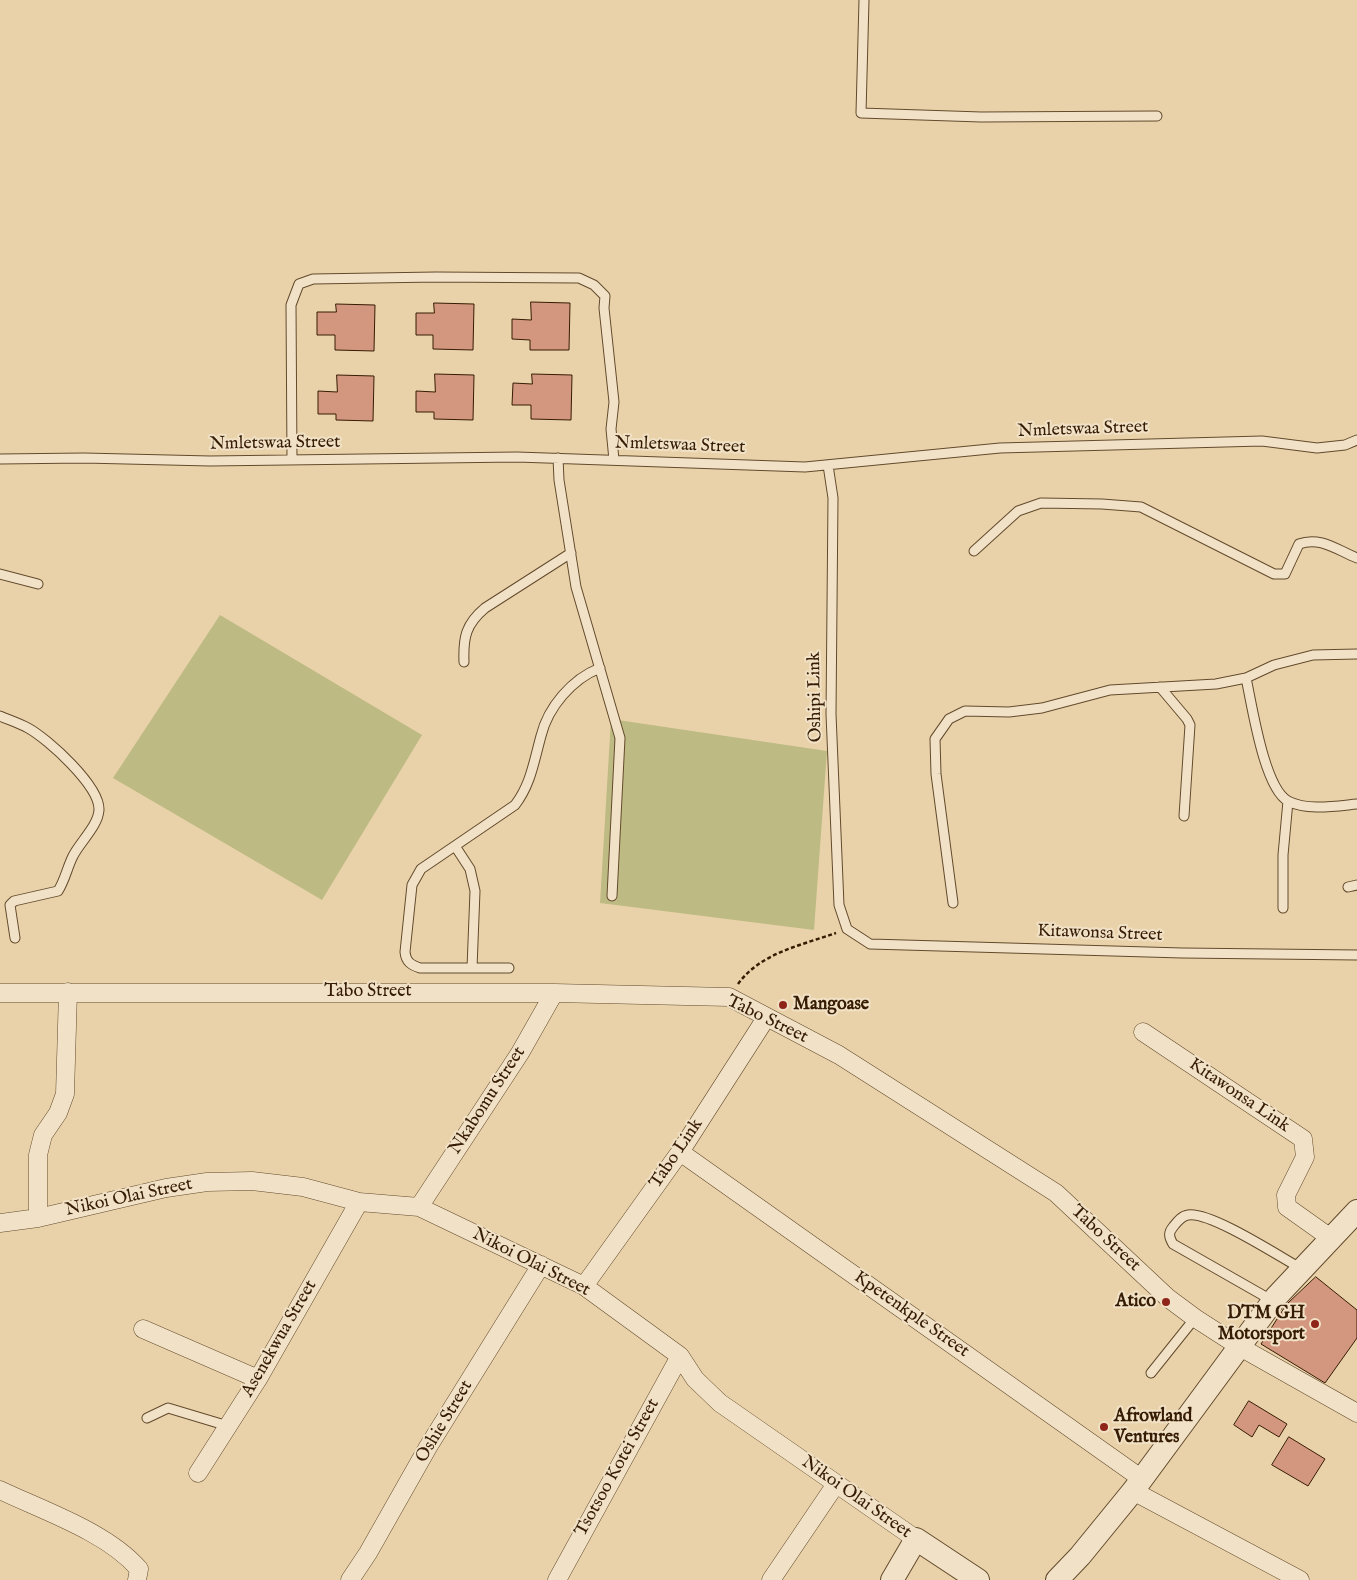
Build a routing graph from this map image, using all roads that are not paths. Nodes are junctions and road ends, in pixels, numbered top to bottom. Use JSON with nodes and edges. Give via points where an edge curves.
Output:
{"nodes":[{"id":1,"x":864,"y":0,"type":"edge"},
{"id":2,"x":1157,"y":116,"type":"dead end"},
{"id":3,"x":1357,"y":440,"type":"edge"},
{"id":4,"x":558,"y":458,"type":"junction"},
{"id":5,"x":0,"y":460,"type":"edge"},
{"id":6,"x":292,"y":460,"type":"junction"},
{"id":7,"x":614,"y":460,"type":"junction"},
{"id":8,"x":828,"y":465,"type":"junction"},
{"id":9,"x":974,"y":551,"type":"dead end"},
{"id":10,"x":571,"y":552,"type":"junction"},
{"id":11,"x":1357,"y":558,"type":"edge"},
{"id":12,"x":0,"y":574,"type":"edge"},
{"id":13,"x":38,"y":584,"type":"dead end"},
{"id":14,"x":1357,"y":654,"type":"edge"},
{"id":15,"x":464,"y":662,"type":"dead end"},
{"id":16,"x":600,"y":668,"type":"junction"},
{"id":17,"x":1246,"y":678,"type":"junction"},
{"id":18,"x":1160,"y":687,"type":"junction"},
{"id":19,"x":0,"y":716,"type":"edge"},
{"id":20,"x":1288,"y":801,"type":"junction"},
{"id":21,"x":1357,"y":804,"type":"edge"},
{"id":22,"x":1184,"y":816,"type":"dead end"},
{"id":23,"x":455,"y":846,"type":"junction"},
{"id":24,"x":612,"y":896,"type":"dead end"},
{"id":25,"x":953,"y":903,"type":"dead end"},
{"id":26,"x":1283,"y":908,"type":"dead end"},
{"id":27,"x":847,"y":929,"type":"joint"},
{"id":28,"x":16,"y":938,"type":"dead end"},
{"id":29,"x":1357,"y":955,"type":"edge"},
{"id":30,"x":472,"y":968,"type":"junction"},
{"id":31,"x":509,"y":968,"type":"dead end"},
{"id":32,"x":68,"y":992,"type":"junction"},
{"id":33,"x":0,"y":993,"type":"edge"},
{"id":34,"x":554,"y":993,"type":"junction"},
{"id":35,"x":766,"y":1018,"type":"junction"},
{"id":36,"x":1142,"y":1032,"type":"dead end"},
{"id":37,"x":680,"y":1152,"type":"junction"},
{"id":38,"x":359,"y":1202,"type":"junction"},
{"id":39,"x":419,"y":1207,"type":"junction"},
{"id":40,"x":1355,"y":1217,"type":"edge"},
{"id":41,"x":38,"y":1218,"type":"junction"},
{"id":42,"x":0,"y":1223,"type":"edge"},
{"id":43,"x":1332,"y":1239,"type":"junction"},
{"id":44,"x":541,"y":1265,"type":"junction"},
{"id":45,"x":1302,"y":1269,"type":"junction"},
{"id":46,"x":584,"y":1286,"type":"junction"},
{"id":47,"x":1273,"y":1301,"type":"junction"},
{"id":48,"x":1195,"y":1318,"type":"junction"},
{"id":49,"x":143,"y":1328,"type":"dead end"},
{"id":50,"x":1240,"y":1347,"type":"junction"},
{"id":51,"x":680,"y":1356,"type":"junction"},
{"id":52,"x":1151,"y":1373,"type":"dead end"},
{"id":53,"x":258,"y":1379,"type":"junction"},
{"id":54,"x":1357,"y":1413,"type":"edge"},
{"id":55,"x":147,"y":1418,"type":"dead end"},
{"id":56,"x":228,"y":1426,"type":"junction"},
{"id":57,"x":198,"y":1473,"type":"dead end"},
{"id":58,"x":836,"y":1484,"type":"junction"},
{"id":59,"x":1137,"y":1485,"type":"junction"},
{"id":60,"x":0,"y":1490,"type":"edge"},
{"id":61,"x":916,"y":1539,"type":"junction"},
{"id":62,"x":138,"y":1574,"type":"edge"},
{"id":63,"x":350,"y":1580,"type":"edge"},
{"id":64,"x":557,"y":1580,"type":"edge"},
{"id":65,"x":771,"y":1580,"type":"edge"},
{"id":66,"x":892,"y":1580,"type":"edge"},
{"id":67,"x":978,"y":1580,"type":"edge"},
{"id":68,"x":1057,"y":1580,"type":"edge"},
{"id":69,"x":1300,"y":1580,"type":"edge"}],
"edges":[{"from":1,"to":2,"type":"lane","via":[[861,113],[981,117]]},
{"from":3,"to":8,"type":"lane","name":"Nmletswaa Street","via":[[1345,445],[1317,448],[1262,441],[1000,448]]},
{"from":4,"to":6,"type":"lane","name":"Nmletswaa Street"},
{"from":4,"to":7,"type":"lane","name":"Nmletswaa Street"},
{"from":4,"to":10,"type":"lane"},
{"from":5,"to":6,"type":"lane","name":"Nmletswaa Street"},
{"from":6,"to":7,"type":"lane","via":[[291,305],[299,284],[313,279],[436,277],[580,278],[605,296],[614,402],[611,429]]},
{"from":7,"to":8,"type":"lane","name":"Nmletswaa Street","via":[[805,467]]},
{"from":8,"to":27,"type":"lane","name":"Oshipi Link","via":[[833,498],[832,714],[839,905]]},
{"from":9,"to":11,"type":"lane","via":[[1018,511],[1041,503],[1102,504],[1142,507],[1274,574],[1285,574],[1299,544],[1308,541],[1321,542]]},
{"from":10,"to":15,"type":"lane","via":[[473,618],[466,634]]},
{"from":10,"to":16,"type":"lane","via":[[576,587]]},
{"from":12,"to":13,"type":"lane"},
{"from":14,"to":17,"type":"lane","via":[[1312,655],[1274,665]]},
{"from":16,"to":23,"type":"lane","via":[[588,672],[570,687],[546,720],[526,791],[515,805]]},
{"from":16,"to":24,"type":"lane","via":[[620,738]]},
{"from":17,"to":18,"type":"lane","via":[[1216,684]]},
{"from":17,"to":20,"type":"lane","via":[[1266,765],[1280,794]]},
{"from":18,"to":22,"type":"lane","via":[[1190,725]]},
{"from":18,"to":25,"type":"lane","via":[[1110,690],[1042,708],[964,711],[949,719],[936,739],[936,774]]},
{"from":19,"to":28,"type":"lane","via":[[29,729],[60,754],[90,786],[99,810],[58,891],[10,904]]},
{"from":20,"to":21,"type":"lane","via":[[1327,807]]},
{"from":20,"to":26,"type":"lane"},
{"from":23,"to":30,"type":"lane","via":[[470,869],[475,891]]},
{"from":23,"to":30,"type":"lane","via":[[416,874],[405,952],[408,962],[420,968]]},
{"from":27,"to":29,"type":"lane","name":"Kitawonsa Street","via":[[870,944]]},
{"from":30,"to":31,"type":"lane"},
{"from":32,"to":33,"type":"street","name":"Tabo Street"},
{"from":32,"to":34,"type":"street","name":"Tabo Street"},
{"from":32,"to":41,"type":"street","via":[[65,1094],[38,1155]]},
{"from":34,"to":35,"type":"street","name":"Tabo Street","via":[[729,997]]},
{"from":34,"to":39,"type":"street","name":"Nkabomu Street","via":[[520,1053]]},
{"from":35,"to":37,"type":"street","name":"Tabo Link"},
{"from":35,"to":48,"type":"street","name":"Tabo Street","via":[[839,1055],[1056,1193],[1168,1298]]},
{"from":36,"to":43,"type":"street","name":"Kitawonsa Link","via":[[1303,1139],[1305,1157],[1285,1202],[1287,1207]]},
{"from":37,"to":46,"type":"street","name":"Tabo Link"},
{"from":37,"to":59,"type":"street","name":"Kpetenkple Street"},
{"from":38,"to":39,"type":"street","name":"Nikoi Olai Street"},
{"from":38,"to":41,"type":"street","name":"Nikoi Olai Street","via":[[303,1187],[252,1181],[207,1182],[166,1188]]},
{"from":38,"to":53,"type":"street","name":"Asenekwua Street"},
{"from":39,"to":44,"type":"street","name":"Nikoi Olai Street"},
{"from":40,"to":43,"type":"street"},
{"from":41,"to":42,"type":"street","name":"Nikoi Olai Street"},
{"from":43,"to":45,"type":"street"},
{"from":44,"to":46,"type":"street","name":"Nikoi Olai Street"},
{"from":44,"to":63,"type":"street","name":"Oshie Street"},
{"from":45,"to":47,"type":"street"},
{"from":45,"to":47,"type":"lane","via":[[1206,1217],[1186,1215],[1179,1219],[1170,1231],[1173,1244]]},
{"from":46,"to":51,"type":"street","name":"Nikoi Olai Street"},
{"from":47,"to":50,"type":"street"},
{"from":48,"to":50,"type":"street","name":"Tabo Street"},
{"from":48,"to":52,"type":"lane"},
{"from":49,"to":53,"type":"street"},
{"from":50,"to":54,"type":"street","name":"Tabo Street"},
{"from":50,"to":59,"type":"street"},
{"from":51,"to":58,"type":"street","name":"Nikoi Olai Street","via":[[695,1379],[720,1403]]},
{"from":51,"to":64,"type":"street","name":"Tsotsoo Kotei Street"},
{"from":53,"to":56,"type":"street","name":"Asenekwua Street"},
{"from":55,"to":56,"type":"lane","via":[[168,1408]]},
{"from":56,"to":57,"type":"street","name":"Asenekwua Street"},
{"from":58,"to":61,"type":"street","name":"Nikoi Olai Street"},
{"from":58,"to":65,"type":"street"},
{"from":59,"to":68,"type":"street"},
{"from":59,"to":69,"type":"street","name":"Kpetenkple Street"},
{"from":60,"to":62,"type":"street","via":[[97,1536],[126,1555]]},
{"from":61,"to":66,"type":"street"},
{"from":61,"to":67,"type":"street","name":"Nikoi Olai Street"}]}
